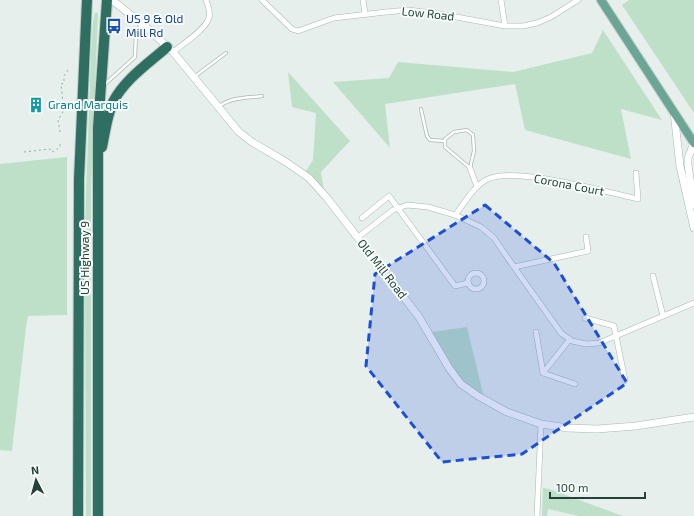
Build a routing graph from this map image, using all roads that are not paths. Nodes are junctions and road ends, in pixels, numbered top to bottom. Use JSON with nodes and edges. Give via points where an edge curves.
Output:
{"nodes":[{"id":1,"x":87,"y":0,"type":"edge"},
{"id":2,"x":107,"y":0,"type":"edge"},
{"id":3,"x":112,"y":0,"type":"edge"},
{"id":4,"x":206,"y":0,"type":"edge"},
{"id":5,"x":262,"y":0,"type":"edge"},
{"id":6,"x":363,"y":0,"type":"edge"},
{"id":7,"x":501,"y":0,"type":"edge"},
{"id":8,"x":578,"y":0,"type":"edge"},
{"id":9,"x":601,"y":0,"type":"edge"},
{"id":10,"x":365,"y":14,"type":"junction"},
{"id":11,"x":142,"y":24,"type":"junction"},
{"id":12,"x":505,"y":26,"type":"junction"},
{"id":13,"x":170,"y":50,"type":"junction"},
{"id":14,"x":226,"y":53,"type":"dead end"},
{"id":15,"x":194,"y":78,"type":"junction"},
{"id":16,"x":100,"y":90,"type":"junction"},
{"id":17,"x":262,"y":96,"type":"dead end"},
{"id":18,"x":218,"y":107,"type":"junction"},
{"id":19,"x":421,"y":109,"type":"dead end"},
{"id":20,"x":674,"y":112,"type":"junction"},
{"id":21,"x":445,"y":141,"type":"junction"},
{"id":22,"x":694,"y":143,"type":"edge"},
{"id":23,"x":470,"y":168,"type":"junction"},
{"id":24,"x":98,"y":171,"type":"junction"},
{"id":25,"x":636,"y":172,"type":"dead end"},
{"id":26,"x":477,"y":187,"type":"junction"},
{"id":27,"x":694,"y":205,"type":"edge"},
{"id":28,"x":398,"y":208,"type":"junction"},
{"id":29,"x":456,"y":215,"type":"junction"},
{"id":30,"x":362,"y":218,"type":"dead end"},
{"id":31,"x":694,"y":228,"type":"edge"},
{"id":32,"x":586,"y":237,"type":"dead end"},
{"id":33,"x":357,"y":238,"type":"junction"},
{"id":34,"x":514,"y":267,"type":"junction"},
{"id":35,"x":654,"y":276,"type":"dead end"},
{"id":36,"x":468,"y":283,"type":"dead end"},
{"id":37,"x":694,"y":303,"type":"edge"},
{"id":38,"x":663,"y":316,"type":"junction"},
{"id":39,"x":585,"y":318,"type":"dead end"},
{"id":40,"x":536,"y":332,"type":"dead end"},
{"id":41,"x":616,"y":336,"type":"junction"},
{"id":42,"x":570,"y":339,"type":"junction"},
{"id":43,"x":543,"y":374,"type":"junction"},
{"id":44,"x":625,"y":380,"type":"dead end"},
{"id":45,"x":575,"y":384,"type":"dead end"},
{"id":46,"x":694,"y":417,"type":"edge"},
{"id":47,"x":541,"y":424,"type":"junction"},
{"id":48,"x":78,"y":516,"type":"edge"},
{"id":49,"x":98,"y":516,"type":"edge"},
{"id":50,"x":537,"y":516,"type":"edge"}],
"edges":[{"from":1,"to":48,"type":"highway","name":"US Highway 9","via":[[79,179]]},
{"from":2,"to":16,"type":"highway","name":"US Highway 9"},
{"from":3,"to":11,"type":"street","name":"Old Mill Road"},
{"from":4,"to":13,"type":"street","via":[[209,17],[205,26]]},
{"from":5,"to":10,"type":"street","name":"Low Road","via":[[292,29],[298,31],[334,18]]},
{"from":6,"to":10,"type":"street"},
{"from":7,"to":12,"type":"street"},
{"from":8,"to":12,"type":"street","name":"Low Road","via":[[537,24]]},
{"from":9,"to":20,"type":"main road"},
{"from":10,"to":12,"type":"street","name":"Low Road","via":[[408,10]]},
{"from":11,"to":13,"type":"street","name":"Old Mill Road"},
{"from":11,"to":16,"type":"lane","via":[[136,33],[135,57]]},
{"from":13,"to":15,"type":"street","name":"Old Mill Road"},
{"from":13,"to":24,"type":"highway","via":[[133,77],[113,103],[107,120]]},
{"from":14,"to":15,"type":"lane"},
{"from":15,"to":18,"type":"street","name":"Old Mill Road"},
{"from":16,"to":24,"type":"highway","name":"US Highway 9"},
{"from":17,"to":18,"type":"lane","via":[[228,100]]},
{"from":18,"to":33,"type":"street","name":"Old Mill Road","via":[[239,132],[308,178],[327,198]]},
{"from":19,"to":21,"type":"lane","via":[[427,136],[430,140]]},
{"from":20,"to":22,"type":"main road"},
{"from":20,"to":31,"type":"street","via":[[680,166]]},
{"from":21,"to":23,"type":"lane","via":[[445,147]]},
{"from":21,"to":23,"type":"lane","via":[[454,132],[467,130],[473,135],[474,151]]},
{"from":22,"to":27,"type":"street","via":[[688,165]]},
{"from":23,"to":26,"type":"street"},
{"from":24,"to":49,"type":"highway","name":"US Highway 9"},
{"from":25,"to":26,"type":"street","name":"Corona Court","via":[[638,199],[528,176],[502,175],[488,179]]},
{"from":26,"to":29,"type":"street","name":"Corona Court"},
{"from":28,"to":29,"type":"street","via":[[407,205],[428,207]]},
{"from":28,"to":30,"type":"street","via":[[390,196]]},
{"from":28,"to":33,"type":"street"},
{"from":28,"to":36,"type":"street","via":[[455,286]]},
{"from":29,"to":34,"type":"street","via":[[482,227],[494,238]]},
{"from":32,"to":34,"type":"street","via":[[588,250]]},
{"from":33,"to":47,"type":"street","name":"Old Mill Road","via":[[419,317],[461,384],[507,412]]},
{"from":34,"to":42,"type":"street","via":[[561,333]]},
{"from":35,"to":38,"type":"street"},
{"from":37,"to":38,"type":"street"},
{"from":38,"to":41,"type":"street"},
{"from":39,"to":41,"type":"street","via":[[614,326]]},
{"from":40,"to":43,"type":"street"},
{"from":41,"to":42,"type":"street","via":[[598,343],[586,344]]},
{"from":41,"to":44,"type":"street"},
{"from":42,"to":43,"type":"street"},
{"from":43,"to":45,"type":"street"},
{"from":46,"to":47,"type":"street","name":"Old Mill Road","via":[[597,429]]},
{"from":47,"to":50,"type":"street"}]}
